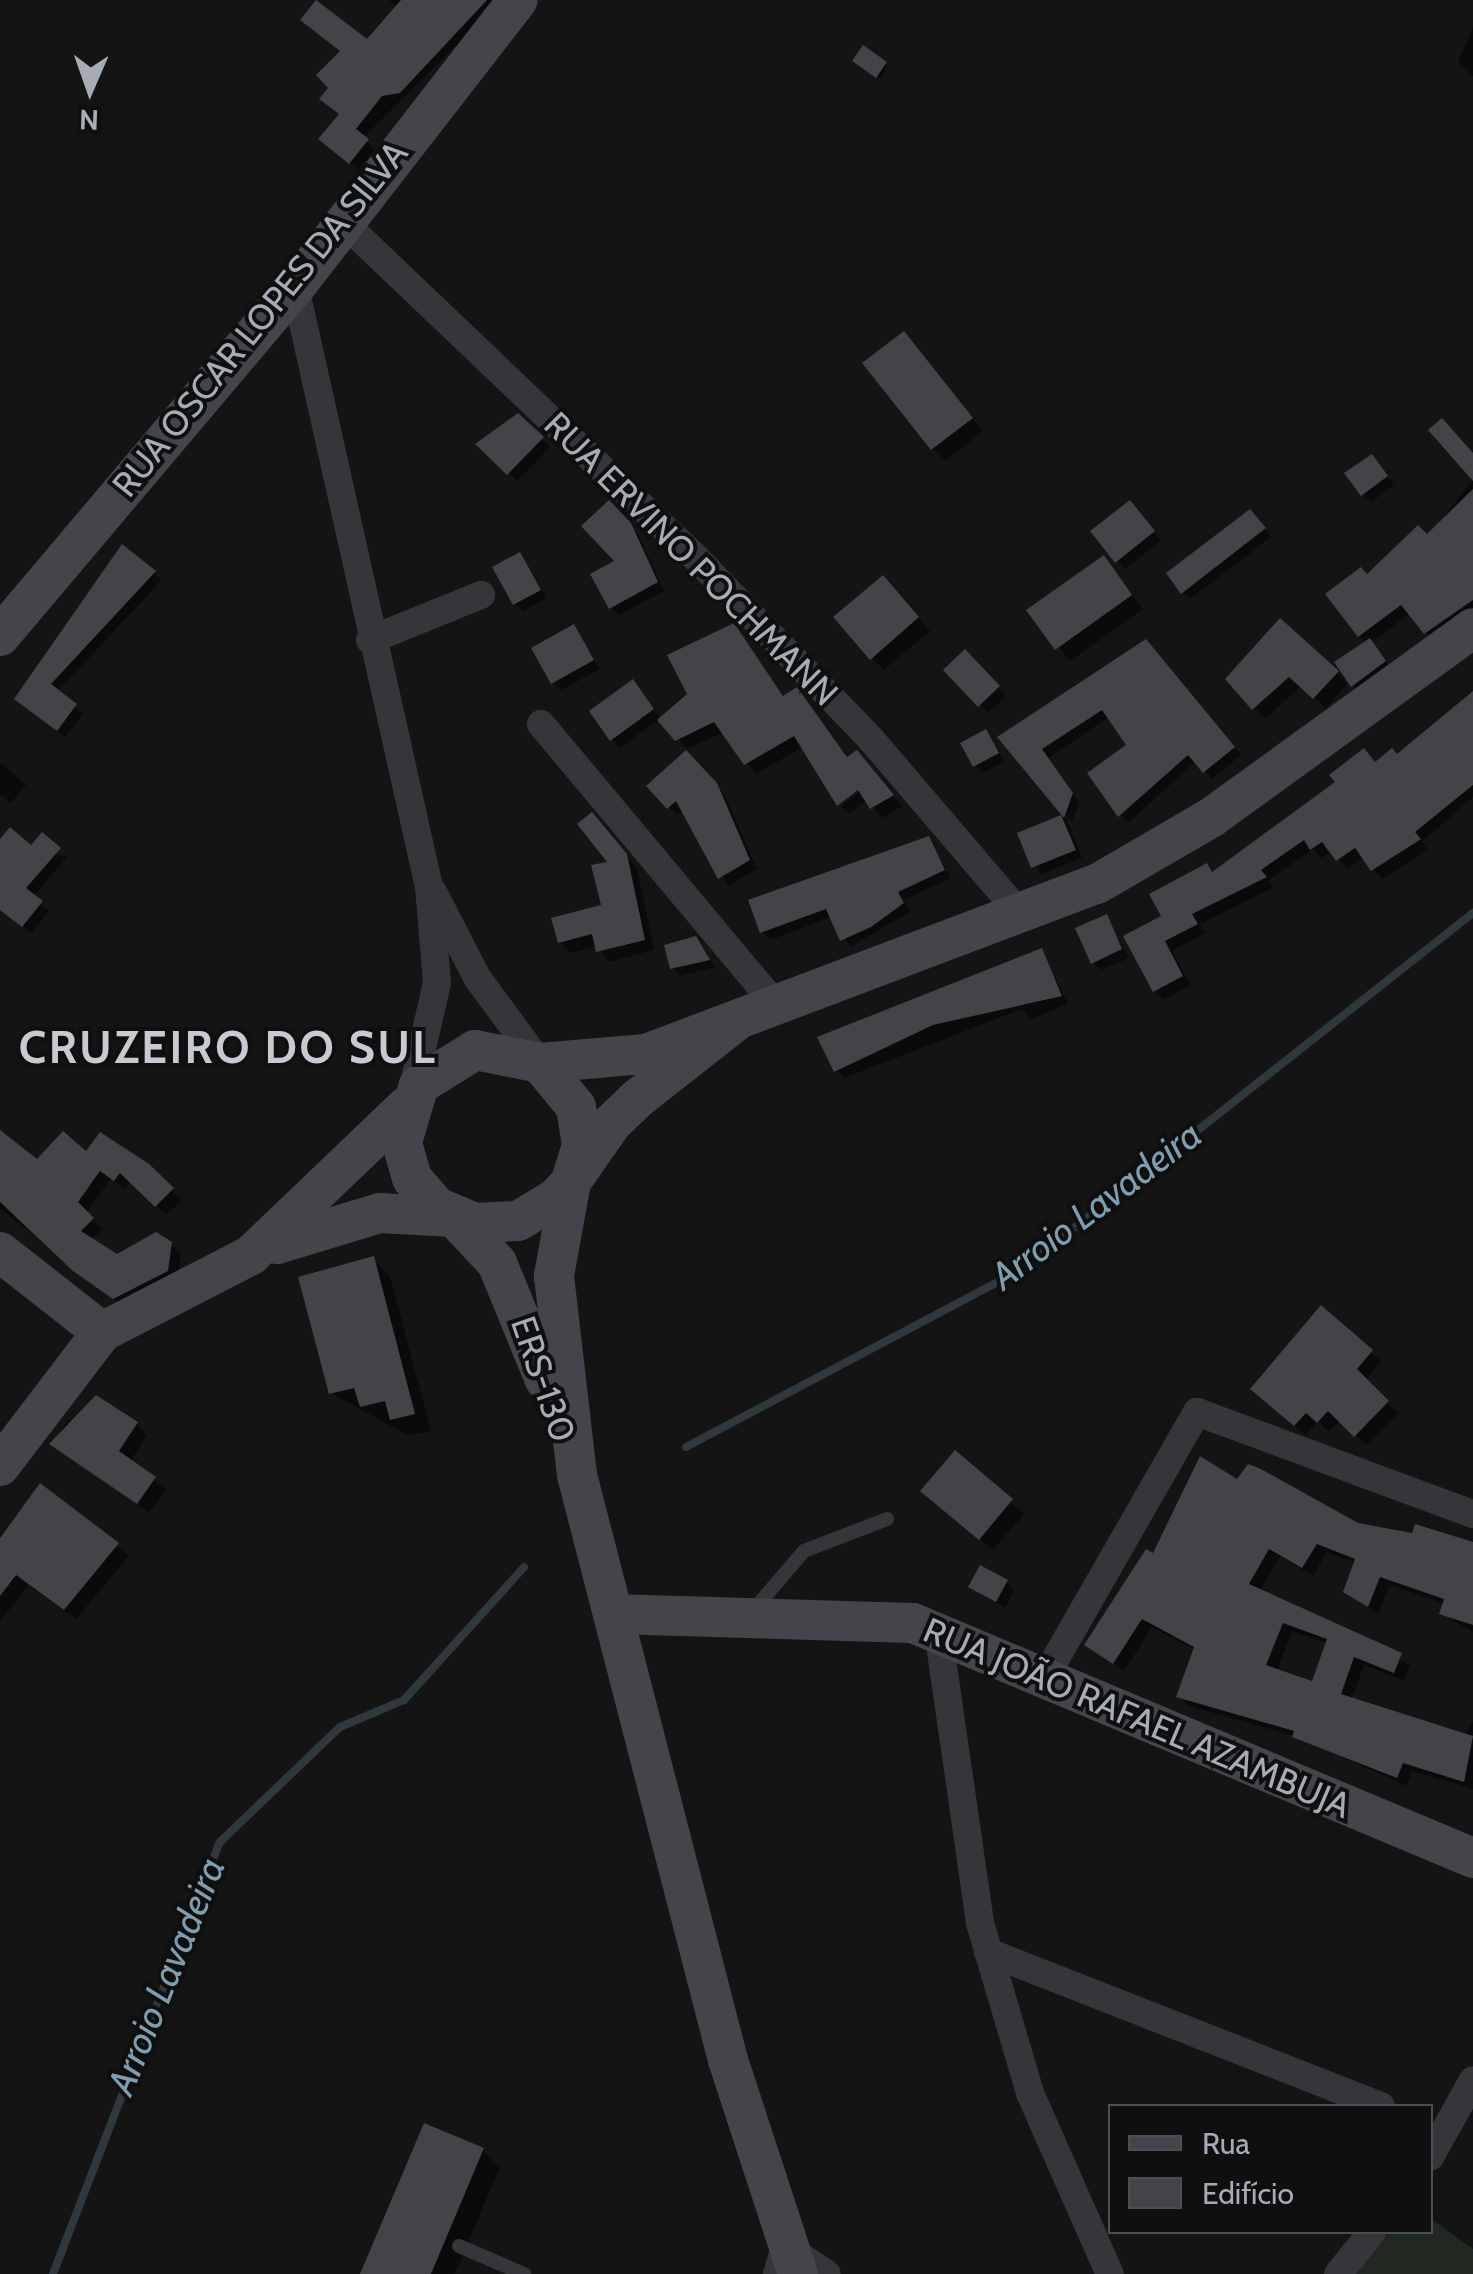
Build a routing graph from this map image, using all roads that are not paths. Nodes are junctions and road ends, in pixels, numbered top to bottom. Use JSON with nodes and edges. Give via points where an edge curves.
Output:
{"nodes":[{"id":1,"x":518,"y":0,"type":"edge"},
{"id":2,"x":340,"y":220,"type":"junction"},
{"id":3,"x":296,"y":287,"type":"junction"},
{"id":4,"x":481,"y":594,"type":"dead end"},
{"id":5,"x":1473,"y":628,"type":"edge"},
{"id":6,"x":0,"y":636,"type":"edge"},
{"id":7,"x":370,"y":640,"type":"junction"},
{"id":8,"x":541,"y":724,"type":"dead end"},
{"id":9,"x":429,"y":886,"type":"junction"},
{"id":10,"x":1022,"y":916,"type":"junction"},
{"id":11,"x":776,"y":1005,"type":"junction"},
{"id":12,"x":735,"y":1022,"type":"junction"},
{"id":13,"x":540,"y":1062,"type":"junction"},
{"id":14,"x":408,"y":1105,"type":"junction"},
{"id":15,"x":571,"y":1182,"type":"junction"},
{"id":16,"x":454,"y":1217,"type":"junction"},
{"id":17,"x":0,"y":1252,"type":"edge"},
{"id":18,"x":250,"y":1256,"type":"junction"},
{"id":19,"x":102,"y":1332,"type":"junction"},
{"id":20,"x":0,"y":1466,"type":"edge"},
{"id":21,"x":577,"y":1476,"type":"junction"},
{"id":22,"x":1473,"y":1514,"type":"edge"},
{"id":23,"x":887,"y":1519,"type":"dead end"},
{"id":24,"x":613,"y":1614,"type":"junction"},
{"id":25,"x":748,"y":1617,"type":"junction"},
{"id":26,"x":938,"y":1631,"type":"junction"},
{"id":27,"x":1044,"y":1679,"type":"junction"},
{"id":28,"x":1473,"y":1858,"type":"edge"},
{"id":29,"x":988,"y":1952,"type":"junction"},
{"id":30,"x":1473,"y":2080,"type":"edge"},
{"id":31,"x":1376,"y":2104,"type":"edge"},
{"id":32,"x":1451,"y":2135,"type":"edge"},
{"id":33,"x":1433,"y":2154,"type":"edge"},
{"id":34,"x":1370,"y":2234,"type":"edge"},
{"id":35,"x":459,"y":2246,"type":"dead end"},
{"id":36,"x":787,"y":2265,"type":"edge"},
{"id":37,"x":524,"y":2274,"type":"edge"},
{"id":38,"x":828,"y":2274,"type":"edge"},
{"id":39,"x":1110,"y":2274,"type":"edge"},
{"id":40,"x":1338,"y":2274,"type":"edge"}],
"edges":[{"from":1,"to":2,"type":"main road","name":"RUA OSCAR LOPES DA SILVA"},
{"from":2,"to":3,"type":"main road","name":"RUA OSCAR LOPES DA SILVA"},
{"from":2,"to":10,"type":"street","name":"RUA ERVINO POCHMANN","via":[[711,573],[870,738]]},
{"from":3,"to":6,"type":"main road","name":"RUA OSCAR LOPES DA SILVA"},
{"from":3,"to":7,"type":"street"},
{"from":4,"to":7,"type":"street"},
{"from":5,"to":10,"type":"main road","via":[[1180,837]]},
{"from":7,"to":9,"type":"street"},
{"from":8,"to":11,"type":"street"},
{"from":9,"to":13,"type":"street","via":[[478,980]]},
{"from":9,"to":14,"type":"street","via":[[434,1013]]},
{"from":10,"to":11,"type":"main road"},
{"from":11,"to":12,"type":"main road"},
{"from":12,"to":13,"type":"main road","via":[[646,1054]]},
{"from":12,"to":15,"type":"main road","via":[[638,1098]]},
{"from":13,"to":14,"type":"main road","via":[[497,1049],[453,1057]]},
{"from":13,"to":15,"type":"main road","via":[[576,1107],[582,1145]]},
{"from":14,"to":16,"type":"main road","via":[[405,1161],[424,1194]]},
{"from":14,"to":18,"type":"main road"},
{"from":15,"to":16,"type":"main road","via":[[518,1221]]},
{"from":15,"to":21,"type":"main road","name":"ERS-130","via":[[555,1324]]},
{"from":16,"to":18,"type":"main road","via":[[346,1218]]},
{"from":16,"to":21,"type":"main road","name":"ERS-130","via":[[497,1263],[520,1310]]},
{"from":17,"to":19,"type":"main road"},
{"from":18,"to":19,"type":"main road"},
{"from":19,"to":20,"type":"main road"},
{"from":21,"to":24,"type":"main road","number":"ERS-130"},
{"from":22,"to":27,"type":"street","via":[[1197,1412]]},
{"from":23,"to":25,"type":"lane","via":[[804,1551]]},
{"from":24,"to":25,"type":"main road","name":"RUA JOÃO RAFAEL AZAMBUJA"},
{"from":24,"to":36,"type":"main road","number":"ERS-130"},
{"from":25,"to":26,"type":"main road","name":"RUA JOÃO RAFAEL AZAMBUJA"},
{"from":26,"to":27,"type":"main road","name":"RUA JOÃO RAFAEL AZAMBUJA"},
{"from":26,"to":29,"type":"street"},
{"from":27,"to":28,"type":"main road","name":"RUA JOÃO RAFAEL AZAMBUJA"},
{"from":29,"to":31,"type":"street"},
{"from":29,"to":39,"type":"street","via":[[1056,2163]]},
{"from":30,"to":32,"type":"street"},
{"from":32,"to":33,"type":"street"},
{"from":34,"to":40,"type":"street"},
{"from":35,"to":37,"type":"lane"},
{"from":36,"to":38,"type":"street"}]}
